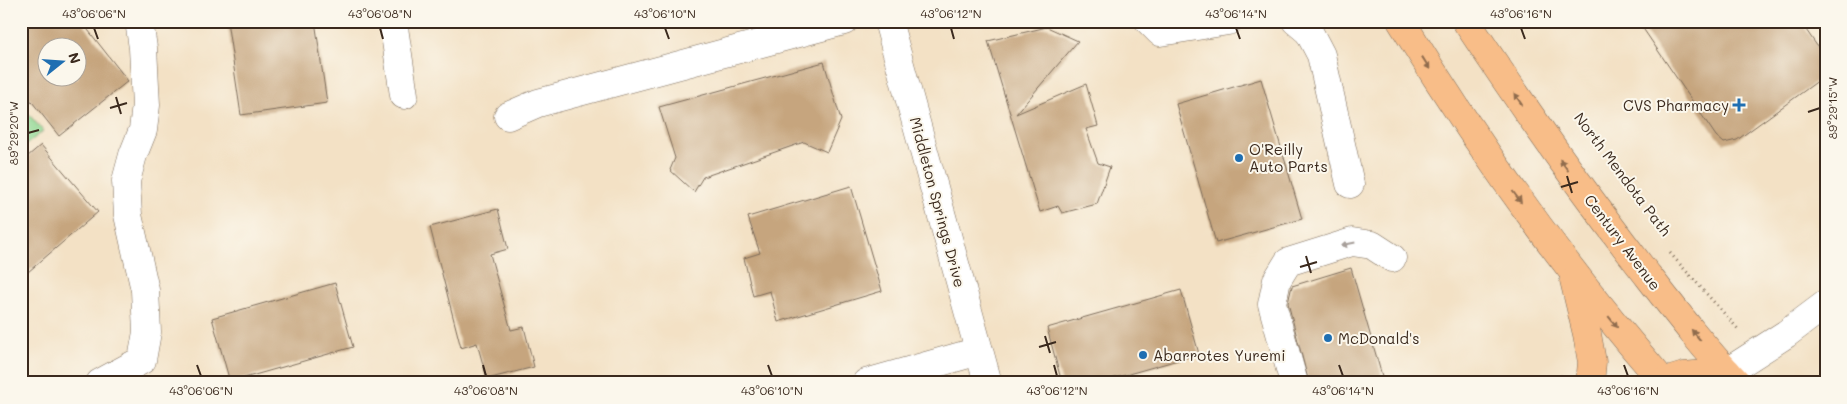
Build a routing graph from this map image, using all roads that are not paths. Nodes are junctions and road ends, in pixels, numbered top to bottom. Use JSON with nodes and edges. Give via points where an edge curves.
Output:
{"nodes":[{"id":1,"x":139,"y":21,"type":"edge"},
{"id":2,"x":393,"y":21,"type":"edge"},
{"id":3,"x":844,"y":21,"type":"edge"},
{"id":4,"x":888,"y":21,"type":"edge"},
{"id":5,"x":1150,"y":21,"type":"edge"},
{"id":6,"x":1228,"y":21,"type":"edge"},
{"id":7,"x":1296,"y":21,"type":"edge"},
{"id":8,"x":1401,"y":21,"type":"edge"},
{"id":9,"x":1466,"y":21,"type":"edge"},
{"id":10,"x":404,"y":96,"type":"dead end"},
{"id":11,"x":508,"y":116,"type":"dead end"},
{"id":12,"x":1350,"y":184,"type":"dead end"},
{"id":13,"x":1392,"y":258,"type":"dead end"},
{"id":14,"x":1571,"y":271,"type":"junction"},
{"id":15,"x":1826,"y":304,"type":"edge"},
{"id":16,"x":979,"y":351,"type":"junction"},
{"id":17,"x":1727,"y":379,"type":"edge"},
{"id":18,"x":1577,"y":380,"type":"edge"},
{"id":19,"x":1663,"y":382,"type":"edge"},
{"id":20,"x":100,"y":383,"type":"edge"},
{"id":21,"x":866,"y":383,"type":"edge"},
{"id":22,"x":988,"y":383,"type":"edge"},
{"id":23,"x":1294,"y":383,"type":"edge"}],
"edges":[{"from":1,"to":20,"type":"street","via":[[144,48],[146,105],[143,130],[126,181],[128,215],[146,290],[148,332],[142,360]]},
{"from":2,"to":10,"type":"street"},
{"from":3,"to":11,"type":"street","via":[[538,103]]},
{"from":4,"to":16,"type":"street","name":"Middleton Springs Drive"},
{"from":5,"to":6,"type":"street","via":[[1160,32]]},
{"from":7,"to":12,"type":"street","via":[[1309,32],[1321,55]]},
{"from":8,"to":14,"type":"main road","one_way":true,"via":[[1443,90]]},
{"from":17,"to":9,"type":"main road","name":"Century Avenue","one_way":true,"via":[[1532,121]]},
{"from":13,"to":23,"type":"street","one_way":true,"via":[[1372,245],[1352,242],[1288,262],[1277,280],[1272,304]]},
{"from":14,"to":18,"type":"main road","via":[[1592,362]]},
{"from":14,"to":19,"type":"main road","one_way":true},
{"from":15,"to":17,"type":"street"},
{"from":16,"to":21,"type":"street"},
{"from":16,"to":22,"type":"street","name":"Middleton Springs Drive"},
{"from":17,"to":19,"type":"main road","via":[[1684,376]]}]}
